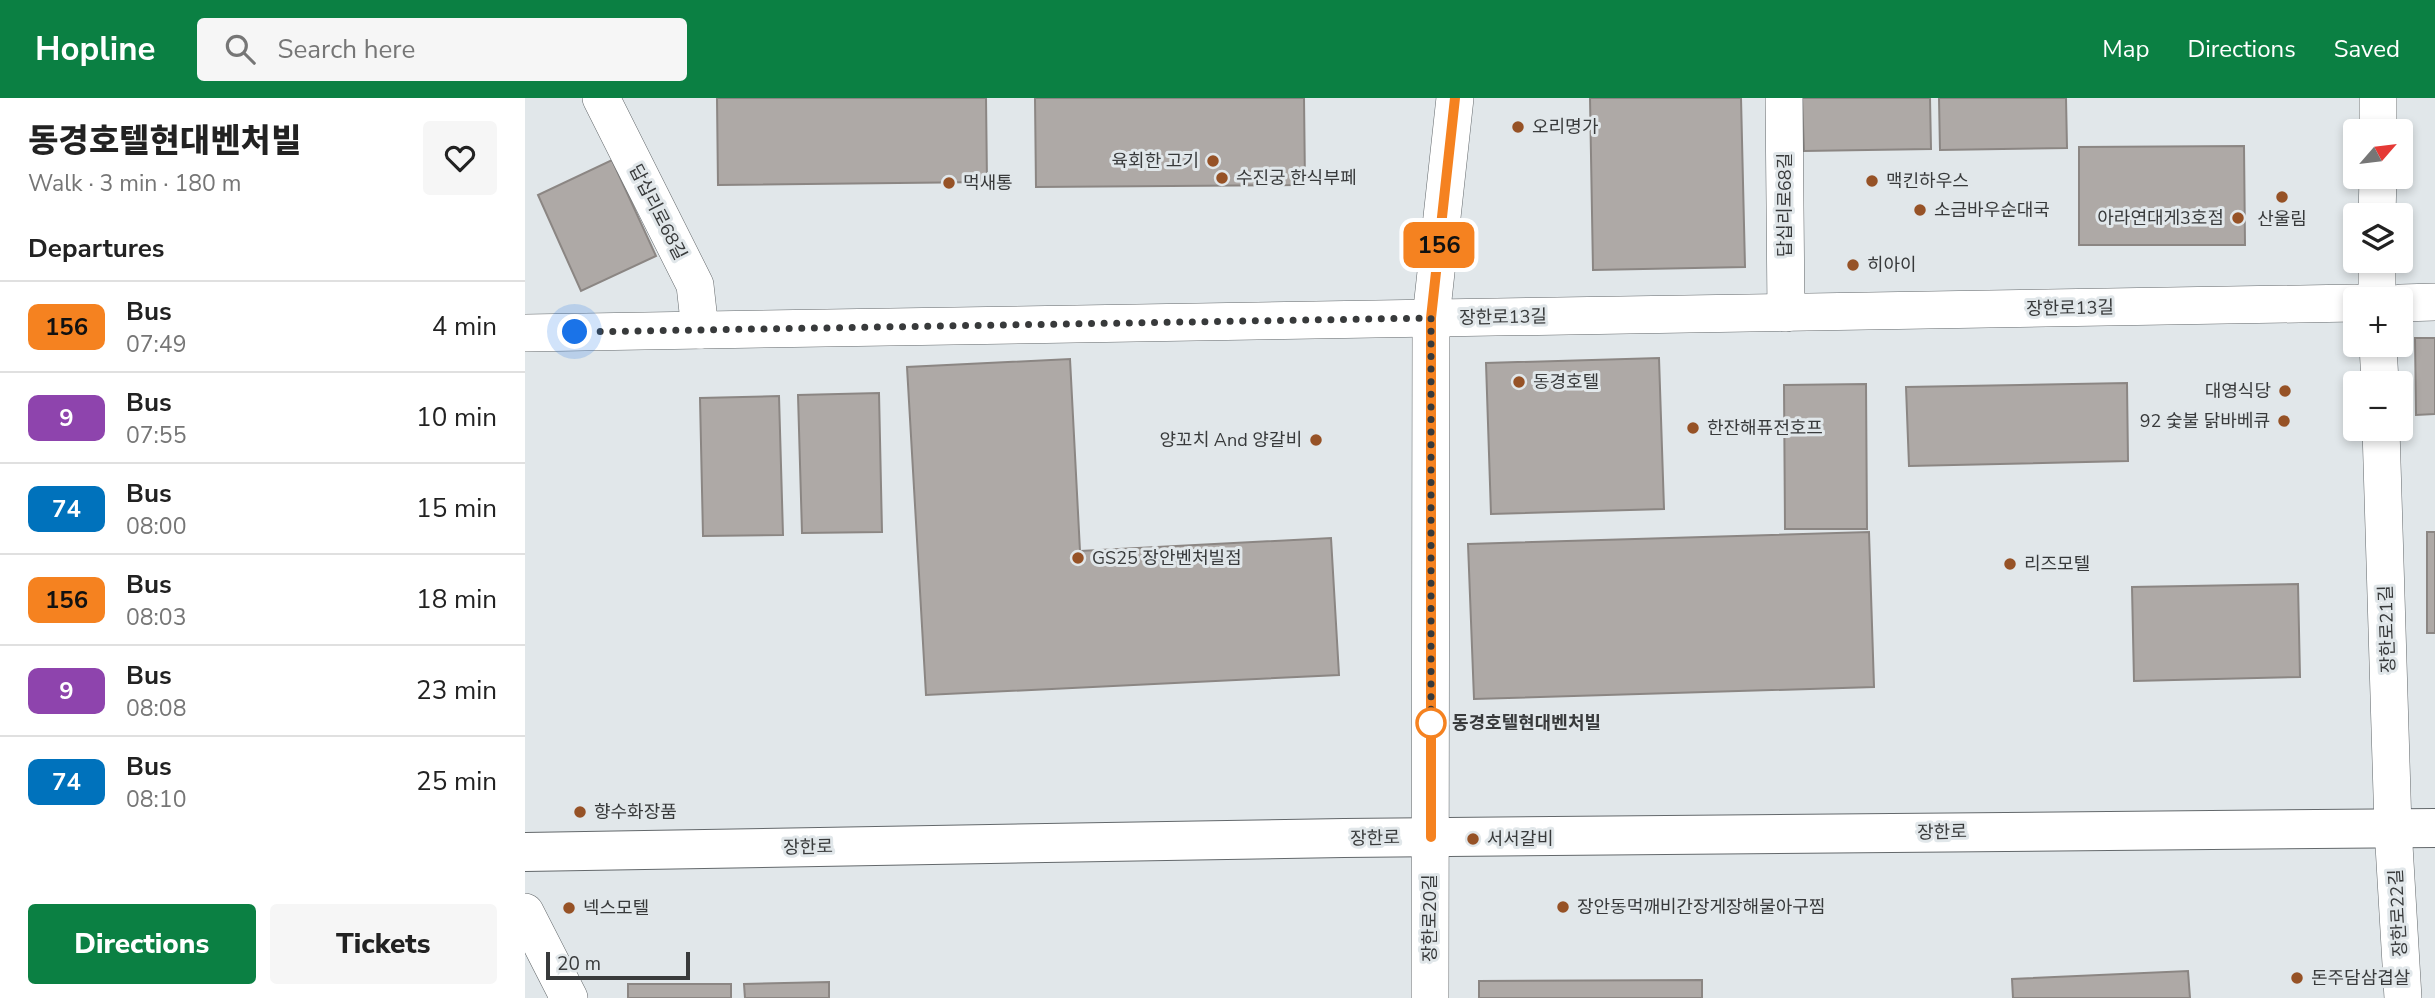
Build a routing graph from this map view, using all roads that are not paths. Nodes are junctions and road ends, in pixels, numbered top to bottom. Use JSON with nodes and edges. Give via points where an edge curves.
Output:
{"nodes":[{"id":1,"x":601,"y":98,"type":"edge"},
{"id":2,"x":1455,"y":98,"type":"edge"},
{"id":3,"x":1784,"y":98,"type":"edge"},
{"id":4,"x":2378,"y":98,"type":"edge"},
{"id":5,"x":2378,"y":119,"type":"edge"},
{"id":6,"x":2435,"y":302,"type":"edge"},
{"id":7,"x":2343,"y":303,"type":"edge"},
{"id":8,"x":2413,"y":303,"type":"edge"},
{"id":9,"x":1786,"y":313,"type":"junction"},
{"id":10,"x":1431,"y":318,"type":"junction"},
{"id":11,"x":700,"y":330,"type":"junction"},
{"id":12,"x":525,"y":333,"type":"edge"},
{"id":13,"x":2381,"y":441,"type":"edge"},
{"id":14,"x":2393,"y":828,"type":"junction"},
{"id":15,"x":2435,"y":828,"type":"edge"},
{"id":16,"x":1431,"y":837,"type":"junction"},
{"id":17,"x":525,"y":852,"type":"edge"},
{"id":18,"x":525,"y":912,"type":"edge"},
{"id":19,"x":569,"y":998,"type":"edge"},
{"id":20,"x":1430,"y":998,"type":"edge"},
{"id":21,"x":2403,"y":998,"type":"edge"}],
"edges":[{"from":1,"to":11,"type":"street","name":"답십리로68길","via":[[695,285]]},
{"from":2,"to":10,"type":"street","name":"장한로20길"},
{"from":3,"to":9,"type":"street","name":"답십리로68길"},
{"from":4,"to":5,"type":"street"},
{"from":6,"to":8,"type":"street"},
{"from":7,"to":9,"type":"street","name":"장한로13길"},
{"from":9,"to":10,"type":"street","name":"장한로13길"},
{"from":10,"to":11,"type":"street","name":"장한로13길"},
{"from":10,"to":16,"type":"street","name":"장한로20길"},
{"from":11,"to":12,"type":"street","name":"장한로13길"},
{"from":13,"to":14,"type":"street","name":"장한로21길"},
{"from":14,"to":15,"type":"street","name":"장한로"},
{"from":14,"to":16,"type":"street","name":"장한로"},
{"from":14,"to":21,"type":"street","name":"장한로22길"},
{"from":16,"to":17,"type":"street","name":"장한로"},
{"from":16,"to":20,"type":"street","name":"장한로20길"},
{"from":18,"to":19,"type":"street"}]}
